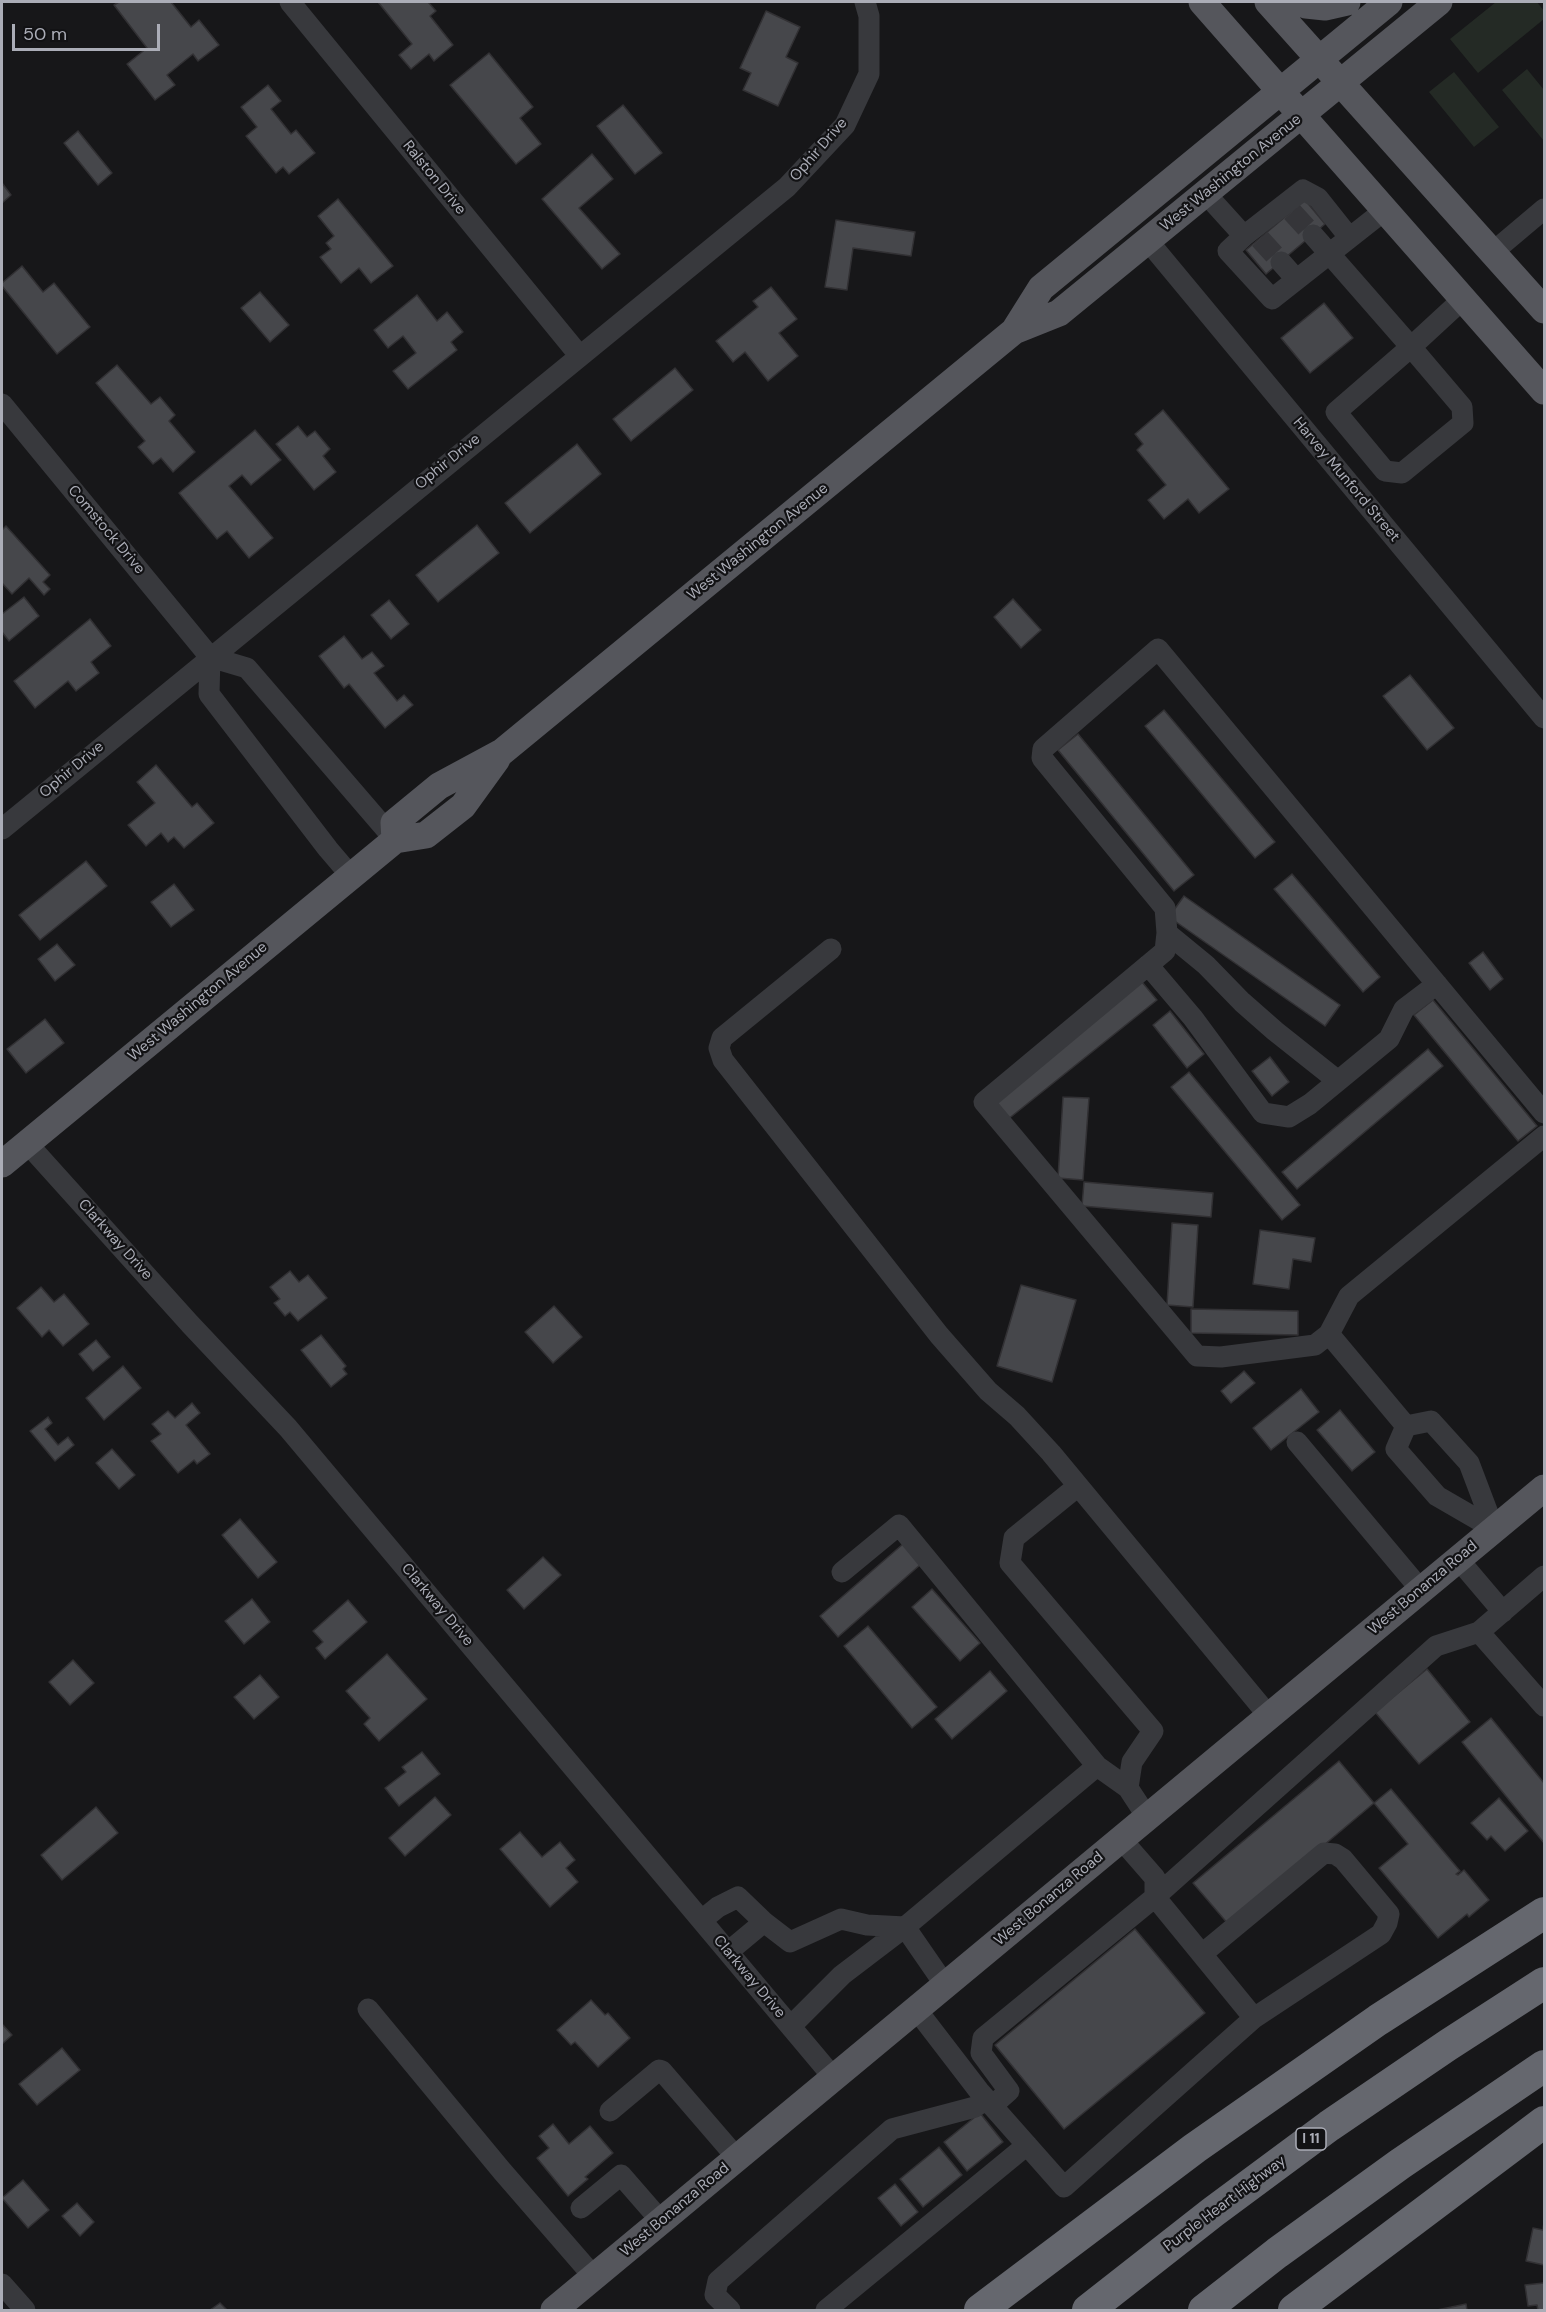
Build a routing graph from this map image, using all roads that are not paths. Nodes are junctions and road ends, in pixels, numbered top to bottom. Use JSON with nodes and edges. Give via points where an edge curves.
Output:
{"nodes":[{"id":1,"x":290,"y":2,"type":"edge"},
{"id":2,"x":865,"y":2,"type":"edge"},
{"id":3,"x":1202,"y":2,"type":"edge"},
{"id":4,"x":1268,"y":2,"type":"edge"},
{"id":5,"x":1298,"y":2,"type":"edge"},
{"id":6,"x":1347,"y":2,"type":"edge"},
{"id":7,"x":1389,"y":2,"type":"edge"},
{"id":8,"x":1439,"y":2,"type":"edge"},
{"id":9,"x":1320,"y":59,"type":"junction"},
{"id":10,"x":1341,"y":83,"type":"junction"},
{"id":11,"x":1280,"y":91,"type":"junction"},
{"id":12,"x":1302,"y":116,"type":"junction"},
{"id":13,"x":1206,"y":194,"type":"junction"},
{"id":14,"x":1545,"y":209,"type":"edge"},
{"id":15,"x":1385,"y":210,"type":"junction"},
{"id":16,"x":1252,"y":235,"type":"junction"},
{"id":17,"x":1313,"y":235,"type":"tunnel mouth"},
{"id":18,"x":1349,"y":237,"type":"junction"},
{"id":19,"x":1148,"y":241,"type":"junction"},
{"id":20,"x":1493,"y":252,"type":"junction"},
{"id":21,"x":1329,"y":254,"type":"junction"},
{"id":22,"x":1281,"y":262,"type":"tunnel mouth"},
{"id":23,"x":1296,"y":279,"type":"junction"},
{"id":24,"x":1463,"y":299,"type":"junction"},
{"id":25,"x":1545,"y":310,"type":"edge"},
{"id":26,"x":1014,"y":331,"type":"junction"},
{"id":27,"x":1411,"y":347,"type":"junction"},
{"id":28,"x":579,"y":355,"type":"junction"},
{"id":29,"x":1545,"y":391,"type":"edge"},
{"id":30,"x":2,"y":404,"type":"edge"},
{"id":31,"x":210,"y":657,"type":"junction"},
{"id":32,"x":1545,"y":718,"type":"edge"},
{"id":33,"x":2,"y":829,"type":"edge"},
{"id":34,"x":395,"y":840,"type":"junction"},
{"id":35,"x":351,"y":876,"type":"junction"},
{"id":36,"x":1167,"y":933,"type":"junction"},
{"id":37,"x":831,"y":949,"type":"dead end"},
{"id":38,"x":1148,"y":964,"type":"junction"},
{"id":39,"x":1437,"y":984,"type":"junction"},
{"id":40,"x":1338,"y":1081,"type":"junction"},
{"id":41,"x":1545,"y":1113,"type":"edge"},
{"id":42,"x":1545,"y":1136,"type":"edge"},
{"id":43,"x":27,"y":1143,"type":"junction"},
{"id":44,"x":2,"y":1164,"type":"edge"},
{"id":45,"x":1329,"y":1334,"type":"junction"},
{"id":46,"x":1406,"y":1426,"type":"junction"},
{"id":47,"x":1297,"y":1442,"type":"dead end"},
{"id":48,"x":1078,"y":1486,"type":"junction"},
{"id":49,"x":1545,"y":1488,"type":"edge"},
{"id":50,"x":1494,"y":1529,"type":"junction"},
{"id":51,"x":1458,"y":1559,"type":"junction"},
{"id":52,"x":842,"y":1572,"type":"dead end"},
{"id":53,"x":1545,"y":1576,"type":"edge"},
{"id":54,"x":1421,"y":1590,"type":"junction"},
{"id":55,"x":1503,"y":1612,"type":"junction"},
{"id":56,"x":1479,"y":1632,"type":"junction"},
{"id":57,"x":1545,"y":1706,"type":"edge"},
{"id":58,"x":1269,"y":1716,"type":"junction"},
{"id":59,"x":1097,"y":1766,"type":"junction"},
{"id":60,"x":1128,"y":1788,"type":"junction"},
{"id":61,"x":1147,"y":1817,"type":"junction"},
{"id":62,"x":1121,"y":1839,"type":"junction"},
{"id":63,"x":1155,"y":1897,"type":"junction"},
{"id":64,"x":1545,"y":1914,"type":"edge"},
{"id":65,"x":702,"y":1920,"type":"junction"},
{"id":66,"x":764,"y":1922,"type":"junction"},
{"id":67,"x":905,"y":1927,"type":"junction"},
{"id":68,"x":728,"y":1952,"type":"junction"},
{"id":69,"x":1202,"y":1954,"type":"junction"},
{"id":70,"x":1545,"y":1983,"type":"edge"},
{"id":71,"x":945,"y":1985,"type":"junction"},
{"id":72,"x":368,"y":2009,"type":"dead end"},
{"id":73,"x":916,"y":2009,"type":"junction"},
{"id":74,"x":1254,"y":2018,"type":"junction"},
{"id":75,"x":791,"y":2026,"type":"junction"},
{"id":76,"x":1545,"y":2066,"type":"edge"},
{"id":77,"x":833,"y":2077,"type":"junction"},
{"id":78,"x":989,"y":2102,"type":"junction"},
{"id":79,"x":610,"y":2110,"type":"dead end"},
{"id":80,"x":1545,"y":2122,"type":"edge"},
{"id":81,"x":1027,"y":2145,"type":"junction"},
{"id":82,"x":1545,"y":2145,"type":"edge"},
{"id":83,"x":738,"y":2158,"type":"junction"},
{"id":84,"x":581,"y":2208,"type":"dead end"},
{"id":85,"x":661,"y":2221,"type":"junction"},
{"id":86,"x":1379,"y":2245,"type":"junction"},
{"id":87,"x":594,"y":2277,"type":"junction"},
{"id":88,"x":1024,"y":2277,"type":"junction"},
{"id":89,"x":2,"y":2284,"type":"edge"},
{"id":90,"x":25,"y":2310,"type":"edge"},
{"id":91,"x":554,"y":2310,"type":"edge"},
{"id":92,"x":730,"y":2310,"type":"edge"},
{"id":93,"x":826,"y":2310,"type":"edge"},
{"id":94,"x":980,"y":2310,"type":"edge"},
{"id":95,"x":990,"y":2310,"type":"edge"},
{"id":96,"x":1088,"y":2310,"type":"edge"},
{"id":97,"x":1204,"y":2310,"type":"edge"},
{"id":98,"x":1294,"y":2310,"type":"edge"}],
"edges":[{"from":1,"to":28,"type":"street","name":"Ralston Drive"},
{"from":2,"to":28,"type":"street","name":"Ophir Drive","via":[[869,16],[869,74],[845,125],[787,187]]},
{"from":3,"to":11,"type":"main road"},
{"from":4,"to":9,"type":"main road"},
{"from":5,"to":6,"type":"main road","via":[[1325,7]]},
{"from":7,"to":9,"type":"main road","name":"West Washington Avenue"},
{"from":8,"to":10,"type":"main road","name":"West Washington Avenue"},
{"from":9,"to":10,"type":"main road"},
{"from":9,"to":11,"type":"main road","name":"West Washington Avenue"},
{"from":10,"to":12,"type":"main road","name":"West Washington Avenue"},
{"from":10,"to":20,"type":"main road"},
{"from":11,"to":12,"type":"main road"},
{"from":11,"to":26,"type":"main road","name":"West Washington Avenue","via":[[1041,288]]},
{"from":12,"to":13,"type":"main road","name":"West Washington Avenue"},
{"from":12,"to":15,"type":"main road"},
{"from":13,"to":16,"type":"street"},
{"from":13,"to":19,"type":"main road","name":"West Washington Avenue"},
{"from":14,"to":20,"type":"street"},
{"from":15,"to":18,"type":"street"},
{"from":15,"to":24,"type":"main road"},
{"from":16,"to":18,"type":"street","via":[[1303,190],[1317,198]]},
{"from":16,"to":23,"type":"street","via":[[1228,251],[1272,299]]},
{"from":17,"to":21,"type":"street"},
{"from":18,"to":21,"type":"street"},
{"from":19,"to":26,"type":"main road","name":"West Washington Avenue","via":[[1059,313]]},
{"from":19,"to":32,"type":"street","name":"Harvey Munford Street"},
{"from":20,"to":25,"type":"main road"},
{"from":21,"to":23,"type":"street"},
{"from":21,"to":27,"type":"street"},
{"from":22,"to":23,"type":"street"},
{"from":24,"to":27,"type":"street"},
{"from":24,"to":29,"type":"main road"},
{"from":26,"to":34,"type":"main road","name":"West Washington Avenue","via":[[502,752],[463,806],[426,835]]},
{"from":27,"to":27,"type":"street","via":[[1336,412],[1385,471],[1402,473],[1463,423],[1462,407]]},
{"from":28,"to":31,"type":"street","name":"Ophir Drive"},
{"from":30,"to":31,"type":"street","name":"Comstock Drive"},
{"from":31,"to":33,"type":"street","name":"Ophir Drive"},
{"from":31,"to":34,"type":"street","via":[[247,668]]},
{"from":31,"to":35,"type":"street","via":[[209,694]]},
{"from":34,"to":35,"type":"main road","name":"West Washington Avenue"},
{"from":35,"to":43,"type":"main road","name":"West Washington Avenue"},
{"from":36,"to":38,"type":"street","via":[[1165,951]]},
{"from":36,"to":39,"type":"street","via":[[1165,908],[1042,758],[1043,749],[1158,649]]},
{"from":36,"to":40,"type":"street","via":[[1275,1031]]},
{"from":37,"to":48,"type":"street","via":[[722,1038],[719,1048],[723,1060],[939,1335]]},
{"from":38,"to":40,"type":"street","via":[[1263,1113],[1289,1118]]},
{"from":38,"to":45,"type":"street","via":[[984,1102],[1197,1356],[1221,1357],[1315,1345]]},
{"from":39,"to":40,"type":"street","via":[[1404,1010],[1389,1039]]},
{"from":39,"to":41,"type":"street"},
{"from":42,"to":45,"type":"street","via":[[1349,1296]]},
{"from":43,"to":44,"type":"main road","name":"West Washington Avenue"},
{"from":43,"to":65,"type":"street","name":"Clarkway Drive","via":[[288,1428]]},
{"from":45,"to":46,"type":"street"},
{"from":46,"to":50,"type":"street","via":[[1431,1421],[1469,1463]]},
{"from":46,"to":50,"type":"street","via":[[1396,1449],[1409,1465],[1437,1496]]},
{"from":47,"to":54,"type":"street"},
{"from":48,"to":58,"type":"street"},
{"from":48,"to":60,"type":"street","via":[[1014,1538],[1010,1563],[1154,1731],[1132,1762]]},
{"from":49,"to":50,"type":"main road","name":"West Bonanza Road"},
{"from":50,"to":51,"type":"main road","name":"West Bonanza Road"},
{"from":51,"to":54,"type":"main road","name":"West Bonanza Road"},
{"from":51,"to":55,"type":"street"},
{"from":52,"to":59,"type":"street","via":[[898,1525]]},
{"from":53,"to":55,"type":"street"},
{"from":54,"to":58,"type":"main road","name":"West Bonanza Road"},
{"from":55,"to":56,"type":"street"},
{"from":56,"to":57,"type":"street"},
{"from":56,"to":63,"type":"street","via":[[1436,1646]]},
{"from":58,"to":61,"type":"main road","name":"West Bonanza Road"},
{"from":59,"to":60,"type":"street"},
{"from":59,"to":67,"type":"street"},
{"from":60,"to":61,"type":"street"},
{"from":61,"to":62,"type":"main road","name":"West Bonanza Road"},
{"from":62,"to":63,"type":"street","via":[[1155,1878]]},
{"from":62,"to":71,"type":"main road","name":"West Bonanza Road"},
{"from":63,"to":69,"type":"street"},
{"from":63,"to":78,"type":"street","via":[[983,2038],[981,2053],[1009,2091]]},
{"from":64,"to":88,"type":"highway","via":[[1378,2020],[1195,2148]]},
{"from":65,"to":66,"type":"street","via":[[718,1906],[738,1897]]},
{"from":65,"to":68,"type":"street","name":"Clarkway Drive"},
{"from":66,"to":67,"type":"street","via":[[790,1942],[841,1919]]},
{"from":66,"to":68,"type":"street"},
{"from":67,"to":71,"type":"street"},
{"from":67,"to":75,"type":"street","via":[[843,1975]]},
{"from":68,"to":75,"type":"street","name":"Clarkway Drive"},
{"from":69,"to":74,"type":"street"},
{"from":69,"to":74,"type":"street","via":[[1324,1853],[1343,1859],[1389,1914],[1381,1934]]},
{"from":70,"to":96,"type":"highway","name":"Purple Heart Highway","number":"I 11","via":[[1329,2126]]},
{"from":71,"to":73,"type":"main road","name":"West Bonanza Road"},
{"from":72,"to":87,"type":"street"},
{"from":73,"to":77,"type":"main road","name":"West Bonanza Road"},
{"from":73,"to":78,"type":"street"},
{"from":74,"to":81,"type":"street","via":[[1065,2187]]},
{"from":75,"to":77,"type":"street","name":"Clarkway Drive"},
{"from":76,"to":97,"type":"highway","via":[[1400,2164]]},
{"from":77,"to":83,"type":"main road","name":"West Bonanza Road"},
{"from":78,"to":81,"type":"street"},
{"from":78,"to":92,"type":"street","via":[[892,2129],[718,2281],[715,2295]]},
{"from":79,"to":83,"type":"street","via":[[662,2071]]},
{"from":80,"to":86,"type":"highway"},
{"from":81,"to":93,"type":"street"},
{"from":82,"to":86,"type":"highway"},
{"from":83,"to":85,"type":"main road","name":"West Bonanza Road"},
{"from":84,"to":85,"type":"street","via":[[621,2175]]},
{"from":85,"to":87,"type":"main road","name":"West Bonanza Road"},
{"from":86,"to":98,"type":"highway"},
{"from":87,"to":91,"type":"main road","name":"West Bonanza Road"},
{"from":88,"to":94,"type":"highway"},
{"from":88,"to":95,"type":"highway"},
{"from":89,"to":90,"type":"street"}]}
